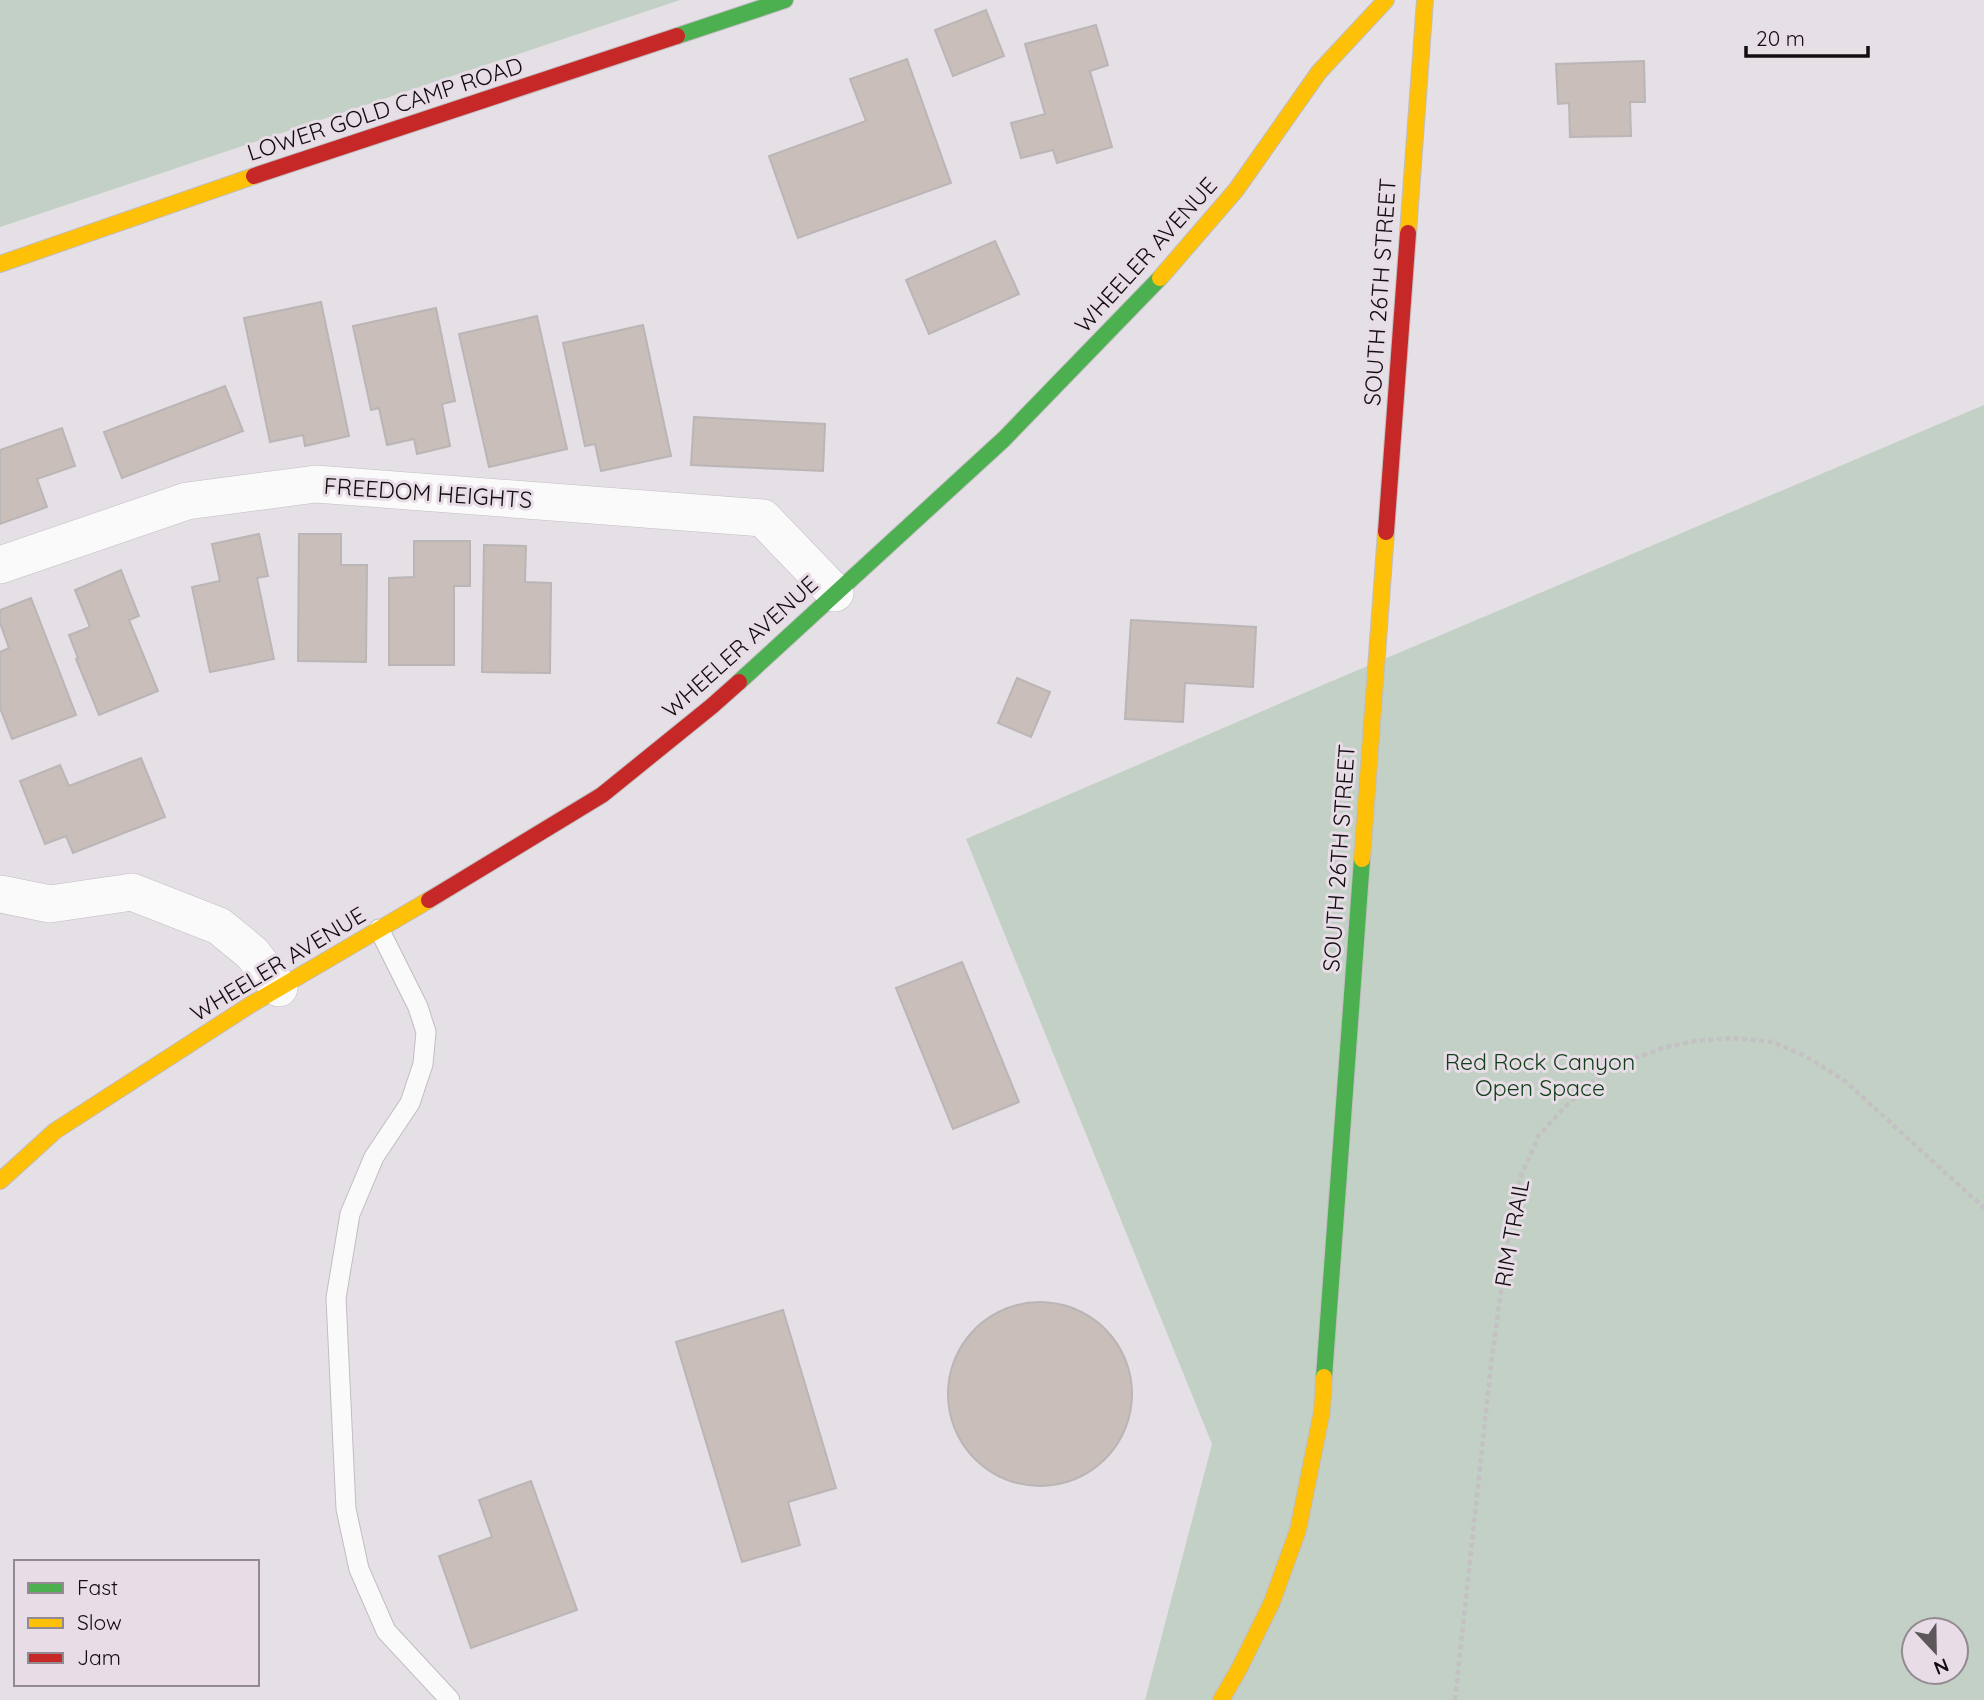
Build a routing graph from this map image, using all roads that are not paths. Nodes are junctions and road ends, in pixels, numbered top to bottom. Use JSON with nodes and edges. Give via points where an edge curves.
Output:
{"nodes":[{"id":1,"x":785,"y":0,"type":"edge"},
{"id":2,"x":1386,"y":0,"type":"edge"},
{"id":3,"x":1424,"y":0,"type":"edge"},
{"id":4,"x":0,"y":264,"type":"edge"},
{"id":5,"x":0,"y":565,"type":"edge"},
{"id":6,"x":835,"y":593,"type":"junction"},
{"id":7,"x":0,"y":894,"type":"edge"},
{"id":8,"x":379,"y":929,"type":"junction"},
{"id":9,"x":279,"y":988,"type":"junction"},
{"id":10,"x":0,"y":1181,"type":"edge"},
{"id":11,"x":450,"y":1700,"type":"edge"},
{"id":12,"x":1221,"y":1700,"type":"edge"}],
"edges":[{"from":1,"to":4,"type":"street","name":"LOWER GOLD CAMP ROAD"},
{"from":2,"to":6,"type":"street","name":"WHEELER AVENUE","via":[[1319,72],[1236,190],[1168,269],[1004,439]]},
{"from":3,"to":12,"type":"street","name":"SOUTH 26TH STREET","via":[[1322,1411],[1298,1530],[1272,1602]]},
{"from":5,"to":6,"type":"street","name":"FREEDOM HEIGHTS","via":[[187,501],[316,484],[762,518]]},
{"from":6,"to":8,"type":"street","name":"WHEELER AVENUE","via":[[712,706],[602,795]]},
{"from":7,"to":9,"type":"street","via":[[50,904],[132,892],[219,926],[252,953]]},
{"from":8,"to":9,"type":"street","name":"WHEELER AVENUE"},
{"from":8,"to":11,"type":"lane","via":[[426,1032],[423,1064],[410,1103],[374,1157],[350,1214],[336,1298],[346,1509],[359,1569],[386,1631]]},
{"from":9,"to":10,"type":"street","name":"WHEELER AVENUE","via":[[55,1131]]}]}
